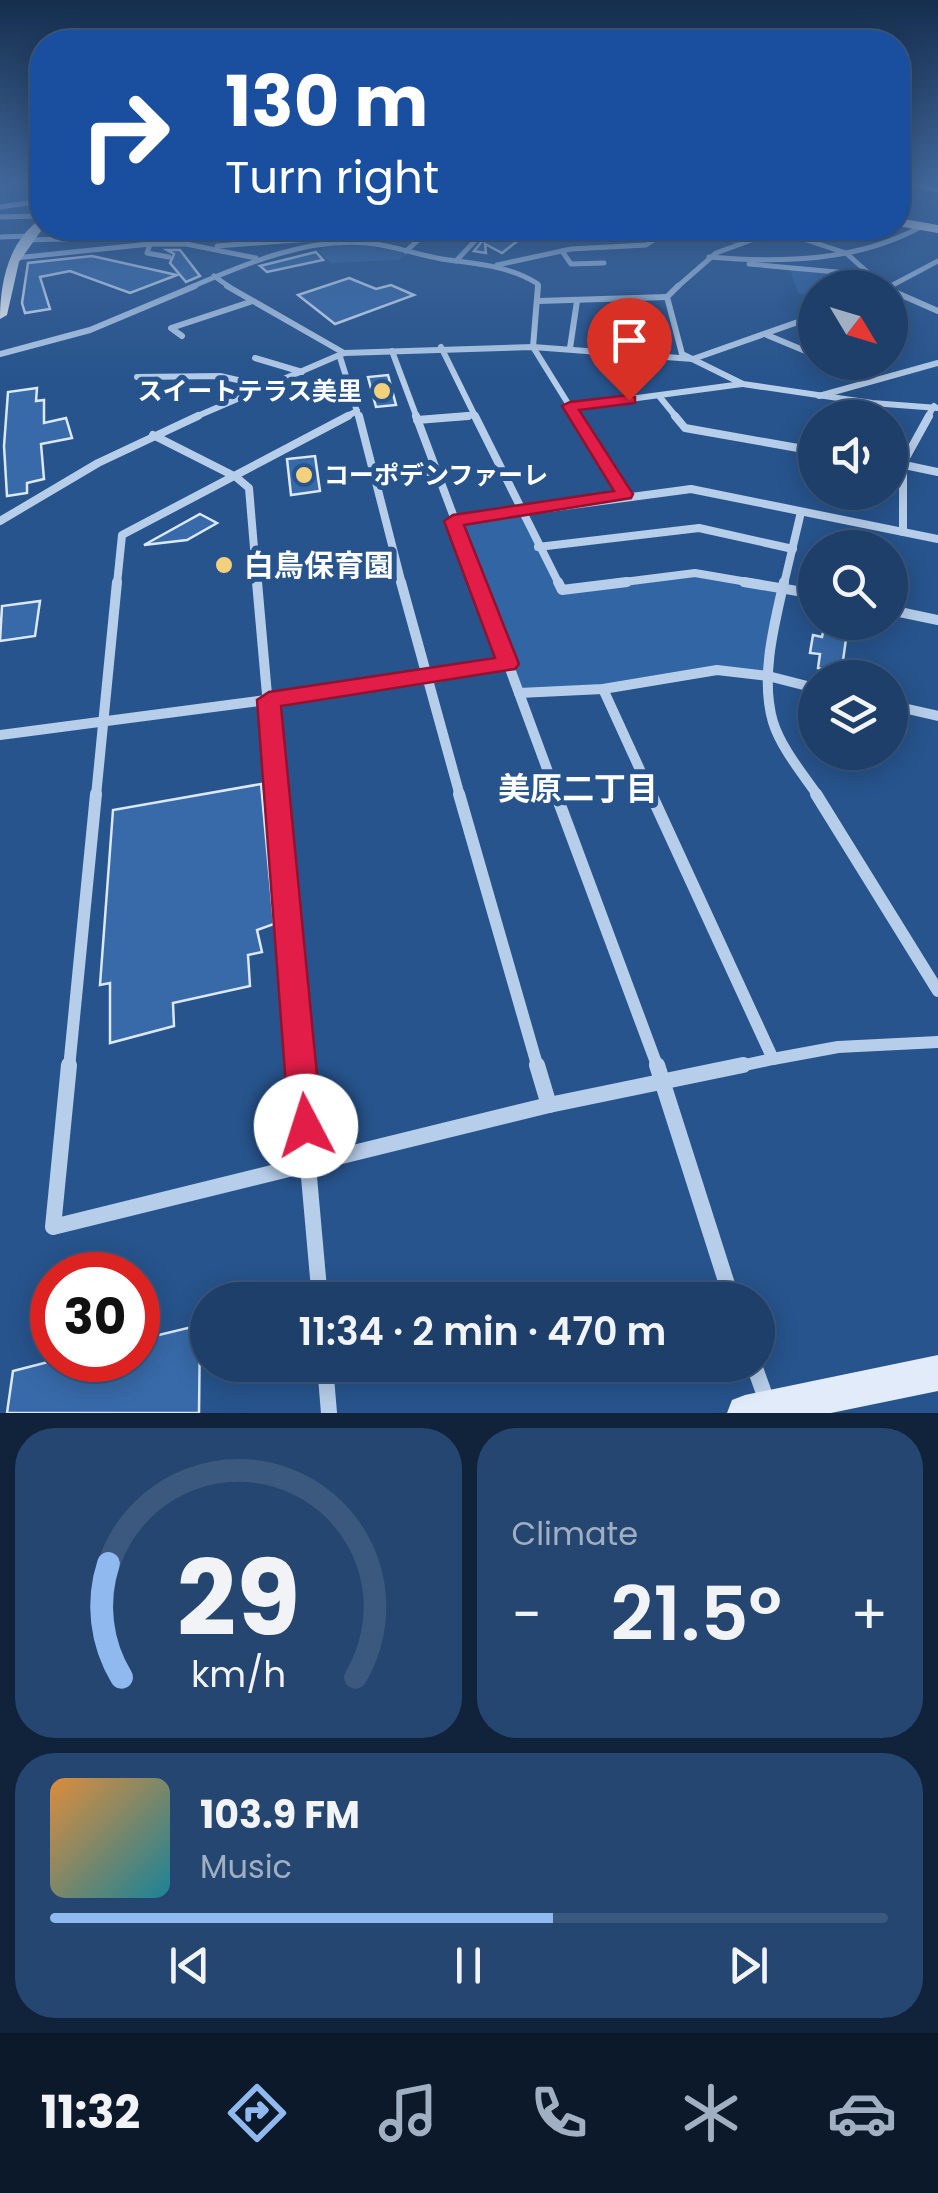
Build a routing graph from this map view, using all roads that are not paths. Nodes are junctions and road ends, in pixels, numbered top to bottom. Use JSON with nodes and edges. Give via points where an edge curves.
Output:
{"nodes":[{"id":1,"x":19,"y":251,"type":"edge"},
{"id":2,"x":83,"y":251,"type":"edge"},
{"id":3,"x":147,"y":251,"type":"edge"},
{"id":4,"x":221,"y":251,"type":"edge"},
{"id":5,"x":303,"y":251,"type":"edge"},
{"id":6,"x":406,"y":251,"type":"edge"},
{"id":7,"x":465,"y":251,"type":"edge"},
{"id":8,"x":562,"y":251,"type":"joint"},
{"id":9,"x":717,"y":251,"type":"edge"},
{"id":10,"x":840,"y":251,"type":"edge"},
{"id":11,"x":856,"y":251,"type":"edge"},
{"id":12,"x":846,"y":253,"type":"junction"},
{"id":13,"x":708,"y":257,"type":"junction"},
{"id":14,"x":14,"y":258,"type":"junction"},
{"id":15,"x":169,"y":258,"type":"dead end"},
{"id":16,"x":260,"y":259,"type":"junction"},
{"id":17,"x":724,"y":259,"type":"junction"},
{"id":18,"x":456,"y":261,"type":"junction"},
{"id":19,"x":938,"y":261,"type":"edge"},
{"id":20,"x":604,"y":263,"type":"dead end"},
{"id":21,"x":491,"y":266,"type":"junction"},
{"id":22,"x":806,"y":270,"type":"edge"},
{"id":23,"x":865,"y":270,"type":"edge"},
{"id":24,"x":214,"y":276,"type":"junction"},
{"id":25,"x":908,"y":277,"type":"edge"},
{"id":26,"x":667,"y":297,"type":"junction"},
{"id":27,"x":908,"y":298,"type":"edge"},
{"id":28,"x":538,"y":300,"type":"junction"},
{"id":29,"x":577,"y":301,"type":"junction"},
{"id":30,"x":250,"y":302,"type":"junction"},
{"id":31,"x":938,"y":312,"type":"edge"},
{"id":32,"x":0,"y":316,"type":"edge"},
{"id":33,"x":798,"y":322,"type":"edge"},
{"id":34,"x":767,"y":334,"type":"junction"},
{"id":35,"x":182,"y":336,"type":"dead end"},
{"id":36,"x":441,"y":346,"type":"junction"},
{"id":37,"x":533,"y":347,"type":"junction"},
{"id":38,"x":570,"y":348,"type":"junction"},
{"id":39,"x":798,"y":348,"type":"edge"},
{"id":40,"x":392,"y":351,"type":"junction"},
{"id":41,"x":0,"y":354,"type":"edge"},
{"id":42,"x":342,"y":355,"type":"junction"},
{"id":43,"x":255,"y":358,"type":"dead end"},
{"id":44,"x":693,"y":359,"type":"junction"},
{"id":45,"x":938,"y":363,"type":"edge"},
{"id":46,"x":908,"y":371,"type":"edge"},
{"id":47,"x":302,"y":372,"type":"junction"},
{"id":48,"x":137,"y":377,"type":"dead end"},
{"id":49,"x":873,"y":380,"type":"edge"},
{"id":50,"x":744,"y":384,"type":"junction"},
{"id":51,"x":270,"y":387,"type":"junction"},
{"id":52,"x":659,"y":396,"type":"junction"},
{"id":53,"x":818,"y":396,"type":"junction"},
{"id":54,"x":570,"y":406,"type":"junction"},
{"id":55,"x":936,"y":406,"type":"edge"},
{"id":56,"x":357,"y":410,"type":"junction"},
{"id":57,"x":474,"y":415,"type":"junction"},
{"id":58,"x":417,"y":420,"type":"junction"},
{"id":59,"x":154,"y":435,"type":"junction"},
{"id":60,"x":798,"y":448,"type":"edge"},
{"id":61,"x":908,"y":454,"type":"edge"},
{"id":62,"x":908,"y":464,"type":"edge"},
{"id":63,"x":435,"y":470,"type":"junction"},
{"id":64,"x":938,"y":472,"type":"edge"},
{"id":65,"x":236,"y":477,"type":"junction"},
{"id":66,"x":374,"y":478,"type":"junction"},
{"id":67,"x":625,"y":494,"type":"junction"},
{"id":68,"x":518,"y":509,"type":"junction"},
{"id":69,"x":802,"y":512,"type":"junction"},
{"id":70,"x":0,"y":521,"type":"edge"},
{"id":71,"x":453,"y":521,"type":"junction"},
{"id":72,"x":893,"y":530,"type":"edge"},
{"id":73,"x":908,"y":533,"type":"edge"},
{"id":74,"x":938,"y":539,"type":"edge"},
{"id":75,"x":538,"y":547,"type":"junction"},
{"id":76,"x":793,"y":548,"type":"junction"},
{"id":77,"x":783,"y":588,"type":"junction"},
{"id":78,"x":798,"y":591,"type":"edge"},
{"id":79,"x":908,"y":614,"type":"edge"},
{"id":80,"x":938,"y":620,"type":"edge"},
{"id":81,"x":508,"y":664,"type":"junction"},
{"id":82,"x":768,"y":676,"type":"junction"},
{"id":83,"x":426,"y":679,"type":"junction"},
{"id":84,"x":798,"y":684,"type":"edge"},
{"id":85,"x":603,"y":690,"type":"junction"},
{"id":86,"x":519,"y":693,"type":"junction"},
{"id":87,"x":269,"y":700,"type":"junction"},
{"id":88,"x":908,"y":709,"type":"edge"},
{"id":89,"x":938,"y":716,"type":"edge"},
{"id":90,"x":105,"y":719,"type":"junction"},
{"id":91,"x":0,"y":735,"type":"edge"},
{"id":92,"x":938,"y":991,"type":"edge"},
{"id":93,"x":938,"y":1042,"type":"edge"},
{"id":94,"x":773,"y":1059,"type":"junction"},
{"id":95,"x":663,"y":1081,"type":"junction"},
{"id":96,"x":549,"y":1105,"type":"junction"},
{"id":97,"x":309,"y":1162,"type":"junction"},
{"id":98,"x":319,"y":1282,"type":"edge"},
{"id":99,"x":726,"y":1282,"type":"edge"},
{"id":100,"x":938,"y":1374,"type":"edge"},
{"id":101,"x":326,"y":1382,"type":"edge"},
{"id":102,"x":757,"y":1382,"type":"edge"},
{"id":103,"x":762,"y":1411,"type":"edge"},
{"id":104,"x":328,"y":1413,"type":"edge"}],
"edges":[{"from":1,"to":14,"type":"main road"},
{"from":2,"to":14,"type":"street"},
{"from":3,"to":15,"type":"street"},
{"from":4,"to":16,"type":"street"},
{"from":5,"to":16,"type":"street"},
{"from":6,"to":18,"type":"street"},
{"from":7,"to":18,"type":"street"},
{"from":8,"to":20,"type":"street","via":[[571,264]]},
{"from":8,"to":21,"type":"street"},
{"from":9,"to":13,"type":"street"},
{"from":10,"to":12,"type":"street"},
{"from":11,"to":12,"type":"street"},
{"from":12,"to":17,"type":"street"},
{"from":12,"to":23,"type":"street"},
{"from":13,"to":17,"type":"street"},
{"from":13,"to":26,"type":"street"},
{"from":14,"to":32,"type":"main road"},
{"from":16,"to":24,"type":"street"},
{"from":17,"to":22,"type":"street"},
{"from":18,"to":21,"type":"street"},
{"from":19,"to":25,"type":"street"},
{"from":21,"to":28,"type":"street","via":[[538,284]]},
{"from":24,"to":30,"type":"street"},
{"from":24,"to":41,"type":"street","via":[[71,340]]},
{"from":26,"to":29,"type":"street"},
{"from":26,"to":44,"type":"street","via":[[682,354]]},
{"from":27,"to":31,"type":"street"},
{"from":28,"to":29,"type":"street"},
{"from":28,"to":37,"type":"street"},
{"from":29,"to":38,"type":"street"},
{"from":30,"to":35,"type":"street","via":[[170,328]]},
{"from":30,"to":42,"type":"street"},
{"from":33,"to":34,"type":"street"},
{"from":34,"to":39,"type":"street"},
{"from":34,"to":44,"type":"street"},
{"from":36,"to":37,"type":"street"},
{"from":36,"to":40,"type":"street"},
{"from":36,"to":57,"type":"street"},
{"from":37,"to":38,"type":"street"},
{"from":37,"to":54,"type":"street"},
{"from":38,"to":44,"type":"street"},
{"from":40,"to":42,"type":"street"},
{"from":40,"to":58,"type":"street"},
{"from":42,"to":47,"type":"street"},
{"from":42,"to":56,"type":"street"},
{"from":43,"to":47,"type":"street"},
{"from":44,"to":50,"type":"street"},
{"from":45,"to":46,"type":"street"},
{"from":47,"to":51,"type":"street"},
{"from":48,"to":51,"type":"street","via":[[197,374]]},
{"from":49,"to":53,"type":"street"},
{"from":50,"to":52,"type":"street"},
{"from":50,"to":53,"type":"street"},
{"from":51,"to":59,"type":"street"},
{"from":52,"to":54,"type":"street"},
{"from":52,"to":60,"type":"street","via":[[686,428]]},
{"from":53,"to":55,"type":"street"},
{"from":54,"to":67,"type":"street"},
{"from":55,"to":61,"type":"street"},
{"from":56,"to":65,"type":"street"},
{"from":56,"to":66,"type":"street"},
{"from":57,"to":58,"type":"street"},
{"from":57,"to":68,"type":"street"},
{"from":58,"to":63,"type":"street"},
{"from":59,"to":65,"type":"street"},
{"from":59,"to":70,"type":"street"},
{"from":62,"to":64,"type":"street"},
{"from":63,"to":66,"type":"street"},
{"from":63,"to":71,"type":"street"},
{"from":65,"to":87,"type":"street","via":[[249,488]]},
{"from":65,"to":90,"type":"street","via":[[122,534]]},
{"from":66,"to":83,"type":"street"},
{"from":67,"to":68,"type":"street"},
{"from":67,"to":69,"type":"street","via":[[691,490]]},
{"from":68,"to":71,"type":"street"},
{"from":68,"to":75,"type":"street"},
{"from":69,"to":72,"type":"street"},
{"from":69,"to":76,"type":"street"},
{"from":71,"to":81,"type":"street"},
{"from":73,"to":74,"type":"street"},
{"from":75,"to":76,"type":"street","via":[[699,528]]},
{"from":75,"to":77,"type":"street","via":[[562,590],[695,573]]},
{"from":76,"to":77,"type":"street"},
{"from":77,"to":78,"type":"street"},
{"from":77,"to":82,"type":"street"},
{"from":79,"to":80,"type":"street"},
{"from":81,"to":83,"type":"street"},
{"from":81,"to":86,"type":"street"},
{"from":82,"to":84,"type":"street"},
{"from":82,"to":85,"type":"street","via":[[717,670]]},
{"from":82,"to":92,"type":"street","via":[[774,726]]},
{"from":83,"to":87,"type":"street"},
{"from":83,"to":96,"type":"street"},
{"from":85,"to":86,"type":"street"},
{"from":85,"to":94,"type":"street"},
{"from":86,"to":95,"type":"street"},
{"from":87,"to":90,"type":"street"},
{"from":87,"to":97,"type":"street"},
{"from":88,"to":89,"type":"street"},
{"from":90,"to":91,"type":"street"},
{"from":90,"to":97,"type":"street","via":[[52,1227]]},
{"from":93,"to":94,"type":"street","via":[[838,1046]]},
{"from":94,"to":95,"type":"street"},
{"from":95,"to":96,"type":"street"},
{"from":95,"to":99,"type":"street"},
{"from":96,"to":97,"type":"street"},
{"from":97,"to":98,"type":"street"},
{"from":100,"to":103,"type":"main road"},
{"from":101,"to":104,"type":"street"},
{"from":102,"to":103,"type":"street"}]}
